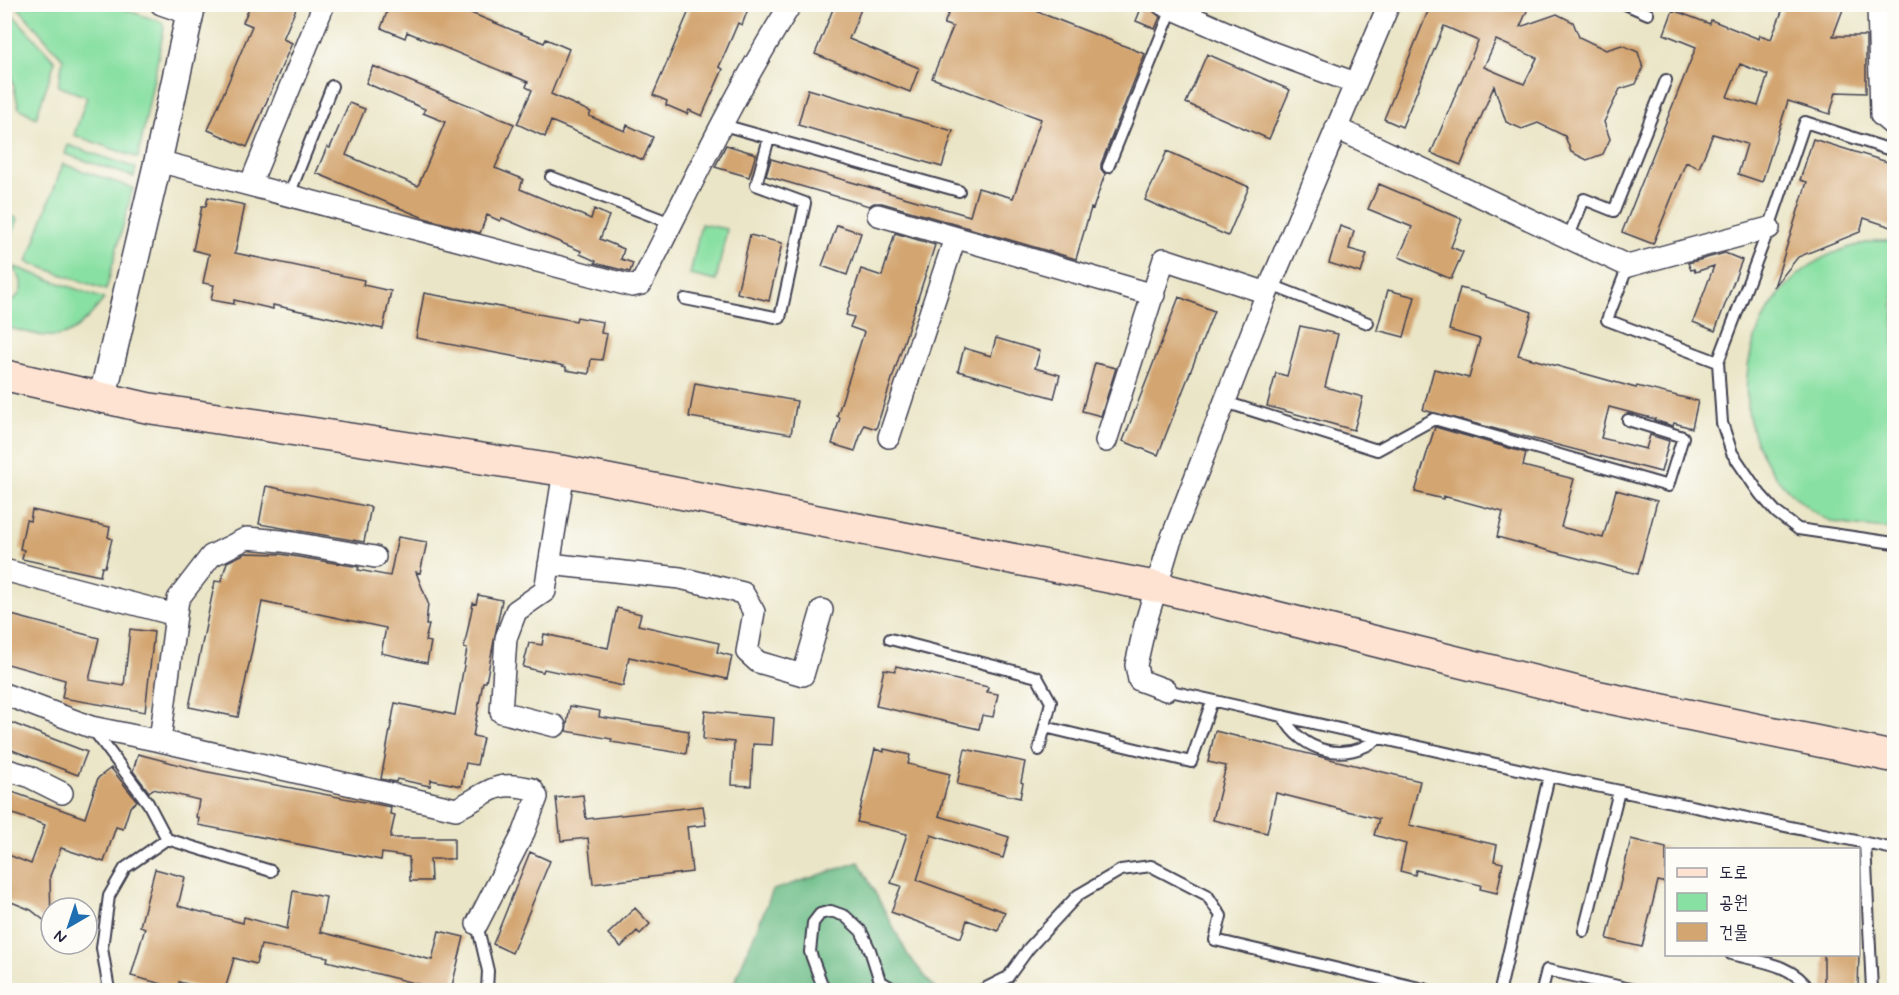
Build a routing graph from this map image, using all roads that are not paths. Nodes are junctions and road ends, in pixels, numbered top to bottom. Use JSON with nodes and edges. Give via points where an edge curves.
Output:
{"nodes":[{"id":1,"x":161,"y":4,"type":"edge"},
{"id":2,"x":324,"y":4,"type":"edge"},
{"id":3,"x":791,"y":4,"type":"edge"},
{"id":4,"x":1389,"y":4,"type":"edge"},
{"id":5,"x":1625,"y":4,"type":"edge"},
{"id":6,"x":1878,"y":4,"type":"edge"},
{"id":7,"x":1167,"y":7,"type":"edge"},
{"id":8,"x":191,"y":9,"type":"edge"},
{"id":9,"x":1648,"y":14,"type":"dead end"},
{"id":10,"x":1666,"y":80,"type":"dead end"},
{"id":11,"x":1355,"y":83,"type":"junction"},
{"id":12,"x":332,"y":86,"type":"dead end"},
{"id":13,"x":723,"y":125,"type":"junction"},
{"id":14,"x":1894,"y":126,"type":"edge"},
{"id":15,"x":1336,"y":128,"type":"junction"},
{"id":16,"x":769,"y":138,"type":"junction"},
{"id":17,"x":1894,"y":151,"type":"edge"},
{"id":18,"x":158,"y":161,"type":"junction"},
{"id":19,"x":1108,"y":168,"type":"dead end"},
{"id":20,"x":551,"y":177,"type":"dead end"},
{"id":21,"x":250,"y":185,"type":"junction"},
{"id":22,"x":959,"y":191,"type":"dead end"},
{"id":23,"x":289,"y":195,"type":"junction"},
{"id":24,"x":878,"y":215,"type":"dead end"},
{"id":25,"x":671,"y":224,"type":"junction"},
{"id":26,"x":1769,"y":228,"type":"junction"},
{"id":27,"x":955,"y":238,"type":"junction"},
{"id":28,"x":1568,"y":238,"type":"junction"},
{"id":29,"x":1628,"y":266,"type":"junction"},
{"id":30,"x":1269,"y":289,"type":"junction"},
{"id":31,"x":1154,"y":296,"type":"junction"},
{"id":32,"x":685,"y":299,"type":"dead end"},
{"id":33,"x":1368,"y":323,"type":"dead end"},
{"id":34,"x":1718,"y":362,"type":"junction"},
{"id":35,"x":4,"y":375,"type":"edge"},
{"id":36,"x":102,"y":399,"type":"junction"},
{"id":37,"x":1225,"y":402,"type":"junction"},
{"id":38,"x":1628,"y":420,"type":"dead end"},
{"id":39,"x":889,"y":437,"type":"dead end"},
{"id":40,"x":1106,"y":441,"type":"dead end"},
{"id":41,"x":564,"y":471,"type":"junction"},
{"id":42,"x":1894,"y":543,"type":"edge"},
{"id":43,"x":375,"y":556,"type":"dead end"},
{"id":44,"x":549,"y":564,"type":"junction"},
{"id":45,"x":4,"y":570,"type":"edge"},
{"id":46,"x":1157,"y":587,"type":"junction"},
{"id":47,"x":822,"y":610,"type":"dead end"},
{"id":48,"x":176,"y":615,"type":"junction"},
{"id":49,"x":890,"y":639,"type":"dead end"},
{"id":50,"x":1166,"y":690,"type":"joint"},
{"id":51,"x":4,"y":694,"type":"edge"},
{"id":52,"x":1212,"y":701,"type":"junction"},
{"id":53,"x":1283,"y":716,"type":"junction"},
{"id":54,"x":555,"y":726,"type":"dead end"},
{"id":55,"x":91,"y":727,"type":"junction"},
{"id":56,"x":1045,"y":727,"type":"junction"},
{"id":57,"x":1379,"y":738,"type":"junction"},
{"id":58,"x":160,"y":741,"type":"junction"},
{"id":59,"x":1039,"y":750,"type":"dead end"},
{"id":60,"x":1894,"y":757,"type":"edge"},
{"id":61,"x":4,"y":769,"type":"edge"},
{"id":62,"x":1549,"y":776,"type":"junction"},
{"id":63,"x":1619,"y":791,"type":"junction"},
{"id":64,"x":62,"y":793,"type":"dead end"},
{"id":65,"x":167,"y":838,"type":"junction"},
{"id":66,"x":1865,"y":843,"type":"junction"},
{"id":67,"x":1894,"y":849,"type":"edge"},
{"id":68,"x":271,"y":871,"type":"dead end"},
{"id":69,"x":477,"y":924,"type":"joint"},
{"id":70,"x":1584,"y":931,"type":"dead end"},
{"id":71,"x":1738,"y":956,"type":"edge"},
{"id":72,"x":109,"y":990,"type":"edge"},
{"id":73,"x":487,"y":990,"type":"edge"},
{"id":74,"x":824,"y":990,"type":"edge"},
{"id":75,"x":895,"y":990,"type":"edge"},
{"id":76,"x":982,"y":990,"type":"edge"},
{"id":77,"x":1428,"y":990,"type":"edge"},
{"id":78,"x":1500,"y":990,"type":"edge"},
{"id":79,"x":1542,"y":990,"type":"edge"},
{"id":80,"x":1635,"y":990,"type":"edge"},
{"id":81,"x":1809,"y":990,"type":"edge"},
{"id":82,"x":1872,"y":990,"type":"edge"}],
"edges":[{"from":1,"to":8,"type":"street"},
{"from":2,"to":21,"type":"street"},
{"from":3,"to":13,"type":"street"},
{"from":4,"to":11,"type":"street"},
{"from":5,"to":9,"type":"lane"},
{"from":6,"to":14,"type":"street","via":[[1881,115]]},
{"from":7,"to":11,"type":"street"},
{"from":7,"to":19,"type":"lane"},
{"from":8,"to":18,"type":"street"},
{"from":10,"to":28,"type":"lane","via":[[1614,211],[1584,199]]},
{"from":11,"to":15,"type":"street"},
{"from":12,"to":23,"type":"lane"},
{"from":13,"to":16,"type":"lane"},
{"from":13,"to":25,"type":"street"},
{"from":15,"to":28,"type":"street"},
{"from":15,"to":30,"type":"street"},
{"from":16,"to":22,"type":"lane"},
{"from":16,"to":32,"type":"lane","via":[[756,185],[805,203],[780,318]]},
{"from":17,"to":26,"type":"lane","via":[[1805,122]]},
{"from":18,"to":21,"type":"street"},
{"from":18,"to":36,"type":"street"},
{"from":20,"to":25,"type":"lane"},
{"from":21,"to":23,"type":"street"},
{"from":23,"to":25,"type":"street","via":[[632,286],[640,284]]},
{"from":24,"to":27,"type":"street"},
{"from":26,"to":29,"type":"street"},
{"from":26,"to":34,"type":"lane"},
{"from":27,"to":31,"type":"street"},
{"from":27,"to":39,"type":"street"},
{"from":28,"to":29,"type":"street"},
{"from":29,"to":34,"type":"lane","via":[[1607,320]]},
{"from":30,"to":31,"type":"street","via":[[1164,259]]},
{"from":30,"to":33,"type":"lane"},
{"from":30,"to":37,"type":"street"},
{"from":31,"to":40,"type":"street"},
{"from":34,"to":42,"type":"lane","via":[[1722,423],[1732,453],[1777,513],[1798,529]]},
{"from":35,"to":36,"type":"main road"},
{"from":36,"to":41,"type":"main road"},
{"from":37,"to":38,"type":"lane","via":[[1377,450],[1434,419],[1668,486],[1683,437]]},
{"from":37,"to":46,"type":"street","via":[[1169,545]]},
{"from":41,"to":44,"type":"street"},
{"from":41,"to":46,"type":"main road"},
{"from":43,"to":48,"type":"street","via":[[247,538],[211,556],[178,599]]},
{"from":44,"to":47,"type":"street","via":[[680,578],[743,593],[754,612],[747,652],[758,662],[803,675]]},
{"from":44,"to":54,"type":"street","via":[[545,591],[516,611],[506,639],[501,712]]},
{"from":45,"to":48,"type":"street"},
{"from":46,"to":50,"type":"street","via":[[1136,665],[1139,680]]},
{"from":46,"to":60,"type":"main road","via":[[1583,693]]},
{"from":48,"to":58,"type":"street"},
{"from":49,"to":56,"type":"lane","via":[[1037,677],[1052,702]]},
{"from":50,"to":52,"type":"lane"},
{"from":51,"to":55,"type":"street"},
{"from":52,"to":53,"type":"lane"},
{"from":52,"to":56,"type":"lane","via":[[1191,762]]},
{"from":53,"to":57,"type":"lane"},
{"from":53,"to":57,"type":"lane","via":[[1289,729],[1300,738],[1331,752],[1366,748]]},
{"from":55,"to":58,"type":"street"},
{"from":55,"to":65,"type":"lane","via":[[148,803]]},
{"from":56,"to":59,"type":"lane"},
{"from":57,"to":62,"type":"lane"},
{"from":58,"to":69,"type":"street","via":[[456,809],[492,787],[513,784],[532,789],[537,797],[524,832]]},
{"from":61,"to":64,"type":"street"},
{"from":62,"to":63,"type":"lane"},
{"from":62,"to":78,"type":"lane"},
{"from":63,"to":66,"type":"lane"},
{"from":63,"to":70,"type":"lane"},
{"from":65,"to":68,"type":"lane"},
{"from":65,"to":72,"type":"lane","via":[[125,868],[109,896],[102,948]]},
{"from":66,"to":67,"type":"lane"},
{"from":66,"to":82,"type":"lane"},
{"from":69,"to":73,"type":"lane","via":[[489,971]]},
{"from":71,"to":81,"type":"lane","via":[[1786,969]]},
{"from":74,"to":75,"type":"lane","via":[[810,951],[813,923],[820,914],[831,912],[845,916],[861,931],[880,981]]},
{"from":76,"to":77,"type":"lane","via":[[1008,977],[1078,895],[1121,870],[1151,866],[1207,896],[1221,916],[1215,940]]},
{"from":79,"to":80,"type":"lane","via":[[1547,970]]}]}
